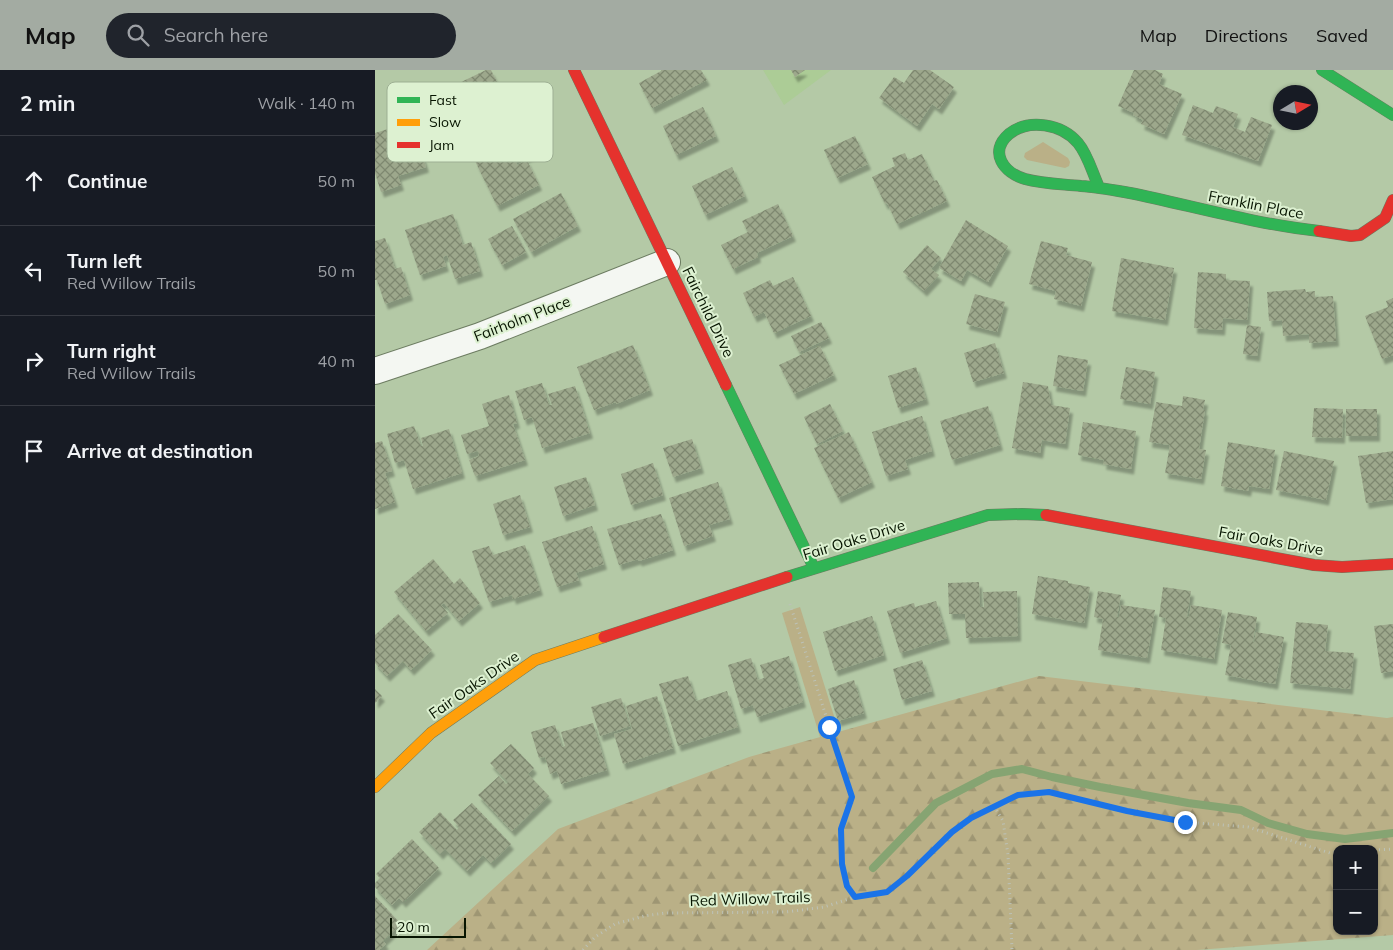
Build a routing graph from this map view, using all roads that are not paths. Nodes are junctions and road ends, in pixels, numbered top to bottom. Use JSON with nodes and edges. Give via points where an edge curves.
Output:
{"nodes":[{"id":1,"x":574,"y":70,"type":"edge"},
{"id":2,"x":1323,"y":70,"type":"edge"},
{"id":3,"x":1393,"y":115,"type":"edge"},
{"id":4,"x":1099,"y":187,"type":"junction"},
{"id":5,"x":1393,"y":200,"type":"edge"},
{"id":6,"x":667,"y":262,"type":"junction"},
{"id":7,"x":375,"y":370,"type":"edge"},
{"id":8,"x":1393,"y":564,"type":"edge"},
{"id":9,"x":814,"y":568,"type":"junction"},
{"id":10,"x":375,"y":787,"type":"edge"}],
"edges":[{"from":1,"to":6,"type":"street","name":"Fairchild Drive"},
{"from":2,"to":3,"type":"street"},
{"from":4,"to":4,"type":"street","name":"Franklin Place","via":[[1043,183],[1014,176],[1003,165],[1002,142],[1015,130],[1036,125],[1061,130],[1082,149]]},
{"from":4,"to":5,"type":"street","name":"Franklin Place","via":[[1235,217],[1359,236],[1384,219]]},
{"from":6,"to":7,"type":"street","name":"Fairholm Place","via":[[480,336]]},
{"from":6,"to":9,"type":"street","name":"Fairchild Drive"},
{"from":8,"to":9,"type":"street","name":"Fair Oaks Drive","via":[[1342,567],[1314,564],[1056,516],[1011,513],[966,521]]},
{"from":9,"to":10,"type":"street","name":"Fair Oaks Drive","via":[[535,660],[431,733]]}]}
